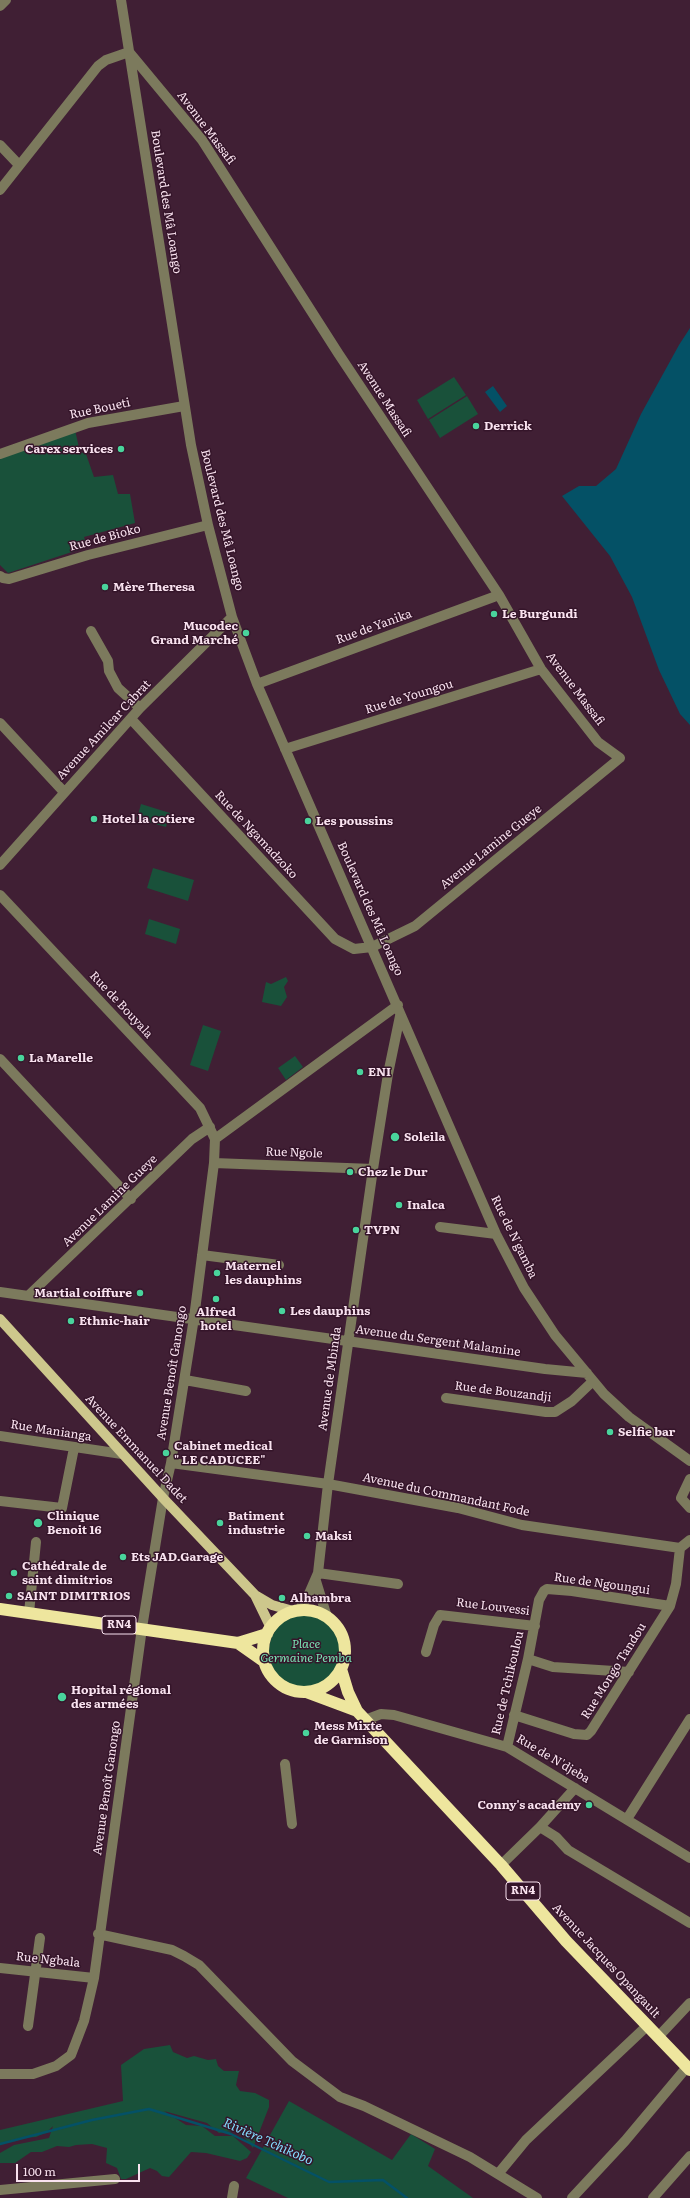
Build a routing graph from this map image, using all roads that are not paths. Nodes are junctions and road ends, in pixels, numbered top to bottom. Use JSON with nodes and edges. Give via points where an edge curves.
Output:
{"nodes":[{"id":1,"x":6,"y":0,"type":"edge"},
{"id":2,"x":121,"y":0,"type":"edge"},
{"id":3,"x":0,"y":6,"type":"edge"},
{"id":4,"x":129,"y":52,"type":"junction"},
{"id":5,"x":0,"y":144,"type":"edge"},
{"id":6,"x":19,"y":165,"type":"junction"},
{"id":7,"x":0,"y":190,"type":"edge"},
{"id":8,"x":184,"y":406,"type":"junction"},
{"id":9,"x":0,"y":454,"type":"edge"},
{"id":10,"x":208,"y":525,"type":"junction"},
{"id":11,"x":5,"y":577,"type":"edge"},
{"id":12,"x":499,"y":595,"type":"junction"},
{"id":13,"x":232,"y":617,"type":"junction"},
{"id":14,"x":91,"y":631,"type":"dead end"},
{"id":15,"x":541,"y":669,"type":"junction"},
{"id":16,"x":257,"y":684,"type":"junction"},
{"id":17,"x":140,"y":708,"type":"junction"},
{"id":18,"x":130,"y":719,"type":"junction"},
{"id":19,"x":0,"y":723,"type":"edge"},
{"id":20,"x":285,"y":749,"type":"junction"},
{"id":21,"x":620,"y":758,"type":"joint"},
{"id":22,"x":64,"y":792,"type":"junction"},
{"id":23,"x":0,"y":865,"type":"edge"},
{"id":24,"x":0,"y":895,"type":"edge"},
{"id":25,"x":372,"y":947,"type":"junction"},
{"id":26,"x":398,"y":1005,"type":"junction"},
{"id":27,"x":400,"y":1016,"type":"junction"},
{"id":28,"x":0,"y":1059,"type":"edge"},
{"id":29,"x":210,"y":1127,"type":"junction"},
{"id":30,"x":215,"y":1139,"type":"junction"},
{"id":31,"x":214,"y":1163,"type":"junction"},
{"id":32,"x":373,"y":1169,"type":"junction"},
{"id":33,"x":131,"y":1199,"type":"junction"},
{"id":34,"x":440,"y":1227,"type":"dead end"},
{"id":35,"x":496,"y":1234,"type":"junction"},
{"id":36,"x":202,"y":1255,"type":"junction"},
{"id":37,"x":279,"y":1265,"type":"dead end"},
{"id":38,"x":0,"y":1292,"type":"edge"},
{"id":39,"x":29,"y":1295,"type":"junction"},
{"id":40,"x":194,"y":1318,"type":"junction"},
{"id":41,"x":0,"y":1319,"type":"edge"},
{"id":42,"x":348,"y":1341,"type":"junction"},
{"id":43,"x":590,"y":1377,"type":"junction"},
{"id":44,"x":185,"y":1380,"type":"junction"},
{"id":45,"x":246,"y":1391,"type":"dead end"},
{"id":46,"x":446,"y":1398,"type":"dead end"},
{"id":47,"x":0,"y":1436,"type":"edge"},
{"id":48,"x":74,"y":1448,"type":"junction"},
{"id":49,"x":122,"y":1454,"type":"junction"},
{"id":50,"x":690,"y":1461,"type":"edge"},
{"id":51,"x":171,"y":1464,"type":"junction"},
{"id":52,"x":690,"y":1479,"type":"edge"},
{"id":53,"x":328,"y":1484,"type":"junction"},
{"id":54,"x":163,"y":1498,"type":"junction"},
{"id":55,"x":0,"y":1501,"type":"edge"},
{"id":56,"x":690,"y":1508,"type":"edge"},
{"id":57,"x":690,"y":1540,"type":"edge"},
{"id":58,"x":36,"y":1542,"type":"dead end"},
{"id":59,"x":680,"y":1548,"type":"junction"},
{"id":60,"x":317,"y":1577,"type":"junction"},
{"id":61,"x":398,"y":1584,"type":"dead end"},
{"id":62,"x":255,"y":1595,"type":"junction"},
{"id":63,"x":670,"y":1606,"type":"junction"},
{"id":64,"x":0,"y":1609,"type":"edge"},
{"id":65,"x":296,"y":1611,"type":"junction"},
{"id":66,"x":29,"y":1613,"type":"junction"},
{"id":67,"x":328,"y":1616,"type":"junction"},
{"id":68,"x":535,"y":1626,"type":"junction"},
{"id":69,"x":142,"y":1628,"type":"junction"},
{"id":70,"x":269,"y":1631,"type":"junction"},
{"id":71,"x":238,"y":1643,"type":"junction"},
{"id":72,"x":426,"y":1652,"type":"dead end"},
{"id":73,"x":528,"y":1659,"type":"junction"},
{"id":74,"x":265,"y":1662,"type":"junction"},
{"id":75,"x":341,"y":1670,"type":"junction"},
{"id":76,"x":629,"y":1672,"type":"junction"},
{"id":77,"x":306,"y":1692,"type":"junction"},
{"id":78,"x":361,"y":1715,"type":"junction"},
{"id":79,"x":514,"y":1715,"type":"junction"},
{"id":80,"x":690,"y":1719,"type":"edge"},
{"id":81,"x":507,"y":1747,"type":"junction"},
{"id":82,"x":286,"y":1764,"type":"dead end"},
{"id":83,"x":575,"y":1788,"type":"junction"},
{"id":84,"x":627,"y":1819,"type":"junction"},
{"id":85,"x":292,"y":1824,"type":"dead end"},
{"id":86,"x":540,"y":1827,"type":"junction"},
{"id":87,"x":690,"y":1858,"type":"edge"},
{"id":88,"x":500,"y":1865,"type":"junction"},
{"id":89,"x":690,"y":1923,"type":"edge"},
{"id":90,"x":98,"y":1934,"type":"junction"},
{"id":91,"x":40,"y":1938,"type":"dead end"},
{"id":92,"x":0,"y":1968,"type":"edge"},
{"id":93,"x":35,"y":1972,"type":"junction"},
{"id":94,"x":94,"y":1978,"type":"junction"},
{"id":95,"x":690,"y":2003,"type":"edge"},
{"id":96,"x":648,"y":2025,"type":"junction"},
{"id":97,"x":28,"y":2026,"type":"dead end"},
{"id":98,"x":658,"y":2036,"type":"junction"},
{"id":99,"x":56,"y":2066,"type":"junction"},
{"id":100,"x":688,"y":2068,"type":"edge"},
{"id":101,"x":0,"y":2074,"type":"edge"},
{"id":102,"x":0,"y":2081,"type":"edge"},
{"id":103,"x":690,"y":2156,"type":"edge"},
{"id":104,"x":498,"y":2174,"type":"junction"},
{"id":105,"x":115,"y":2179,"type":"dead end"},
{"id":106,"x":234,"y":2186,"type":"dead end"},
{"id":107,"x":0,"y":2190,"type":"edge"},
{"id":108,"x":232,"y":2198,"type":"edge"},
{"id":109,"x":536,"y":2198,"type":"edge"},
{"id":110,"x":572,"y":2198,"type":"edge"},
{"id":111,"x":654,"y":2198,"type":"edge"}],
"edges":[{"from":1,"to":3,"type":"street"},
{"from":2,"to":4,"type":"street","name":"Boulevard des Mâ Loango"},
{"from":4,"to":6,"type":"street","via":[[106,60],[98,66]]},
{"from":4,"to":8,"type":"street","name":"Boulevard des Mâ Loango"},
{"from":4,"to":12,"type":"street","name":"Avenue Massafi","via":[[214,159],[342,359]]},
{"from":5,"to":6,"type":"street"},
{"from":6,"to":7,"type":"street"},
{"from":8,"to":9,"type":"street","name":"Rue Boueti","via":[[88,423]]},
{"from":8,"to":10,"type":"street","name":"Boulevard des Mâ Loango"},
{"from":10,"to":11,"type":"street","name":"Rue de Bioko"},
{"from":10,"to":13,"type":"street","name":"Boulevard des Mâ Loango"},
{"from":12,"to":15,"type":"street","name":"Avenue Massafi"},
{"from":12,"to":16,"type":"street","name":"Rue de Yanika"},
{"from":13,"to":16,"type":"street","name":"Boulevard des Mâ Loango"},
{"from":13,"to":17,"type":"street","name":"Avenue Amilcar Cabrat"},
{"from":14,"to":17,"type":"street","via":[[105,655],[109,671],[118,688]]},
{"from":15,"to":20,"type":"street","name":"Rue de Youngou"},
{"from":15,"to":21,"type":"street","name":"Avenue Massafi","via":[[598,742]]},
{"from":16,"to":20,"type":"street","name":"Boulevard des Mâ Loango"},
{"from":17,"to":18,"type":"street","name":"Avenue Amilcar Cabrat"},
{"from":18,"to":22,"type":"street","name":"Avenue Amilcar Cabrat"},
{"from":18,"to":25,"type":"street","name":"Rue de Ngamadzoko","via":[[335,939],[354,950]]},
{"from":19,"to":22,"type":"street"},
{"from":20,"to":25,"type":"street","name":"Boulevard des Mâ Loango"},
{"from":21,"to":25,"type":"street","name":"Avenue Lamine Gueye","via":[[415,926]]},
{"from":22,"to":23,"type":"street","name":"Avenue Amilcar Cabrat"},
{"from":24,"to":29,"type":"street","name":"Rue de Bouyala","via":[[175,1080],[200,1108]]},
{"from":25,"to":26,"type":"street","name":"Boulevard des Mâ Loango"},
{"from":26,"to":27,"type":"street","name":"Boulevard des Mâ Loango"},
{"from":26,"to":30,"type":"street"},
{"from":27,"to":32,"type":"street","name":"Avenue de Mbinda"},
{"from":27,"to":35,"type":"street","name":"Rue de N'gamba"},
{"from":28,"to":33,"type":"street"},
{"from":29,"to":30,"type":"street","name":"Rue de Bouyala"},
{"from":29,"to":33,"type":"street","name":"Avenue Lamine Gueye","via":[[192,1139]]},
{"from":30,"to":31,"type":"street","name":"Avenue Benoît Ganongo"},
{"from":31,"to":32,"type":"street","name":"Rue Ngole"},
{"from":31,"to":36,"type":"street","name":"Avenue Benoît Ganongo"},
{"from":32,"to":42,"type":"street","name":"Avenue de Mbinda"},
{"from":33,"to":39,"type":"street","name":"Avenue Lamine Gueye"},
{"from":34,"to":35,"type":"street"},
{"from":35,"to":43,"type":"street","name":"Rue de N'gamba","via":[[540,1314]]},
{"from":36,"to":37,"type":"street"},
{"from":36,"to":40,"type":"street","name":"Avenue Benoît Ganongo"},
{"from":38,"to":39,"type":"street","name":"Avenue du Sergent Malamine"},
{"from":39,"to":40,"type":"street","name":"Avenue du Sergent Malamine"},
{"from":40,"to":42,"type":"street","name":"Avenue du Sergent Malamine"},
{"from":40,"to":44,"type":"street","name":"Avenue Benoît Ganongo"},
{"from":41,"to":49,"type":"main road","name":"Avenue Emmanuel Dadet"},
{"from":42,"to":43,"type":"street","name":"Avenue du Sergent Malamine"},
{"from":42,"to":53,"type":"street","name":"Avenue de Mbinda"},
{"from":43,"to":46,"type":"street","name":"Rue de Bouzandji","via":[[572,1401],[554,1412]]},
{"from":43,"to":50,"type":"street","name":"Rue de N'gamba","via":[[629,1417]]},
{"from":44,"to":45,"type":"street"},
{"from":44,"to":51,"type":"street","name":"Avenue Benoît Ganongo"},
{"from":47,"to":48,"type":"street","name":"Rue Manianga"},
{"from":48,"to":49,"type":"street","name":"Rue Manianga"},
{"from":48,"to":55,"type":"street","via":[[62,1508]]},
{"from":49,"to":54,"type":"main road","name":"Avenue Emmanuel Dadet"},
{"from":51,"to":53,"type":"street","name":"Avenue du Commandant Fode"},
{"from":51,"to":54,"type":"street","name":"Avenue Benoît Ganongo"},
{"from":52,"to":56,"type":"street","via":[[681,1498]]},
{"from":53,"to":59,"type":"street","name":"Avenue du Commandant Fode","via":[[458,1508],[522,1525]]},
{"from":53,"to":60,"type":"street","name":"Avenue de Mbinda"},
{"from":54,"to":62,"type":"main road","name":"Avenue Emmanuel Dadet"},
{"from":54,"to":69,"type":"street","name":"Avenue Benoît Ganongo"},
{"from":57,"to":59,"type":"street"},
{"from":58,"to":66,"type":"street"},
{"from":59,"to":63,"type":"street","name":"Rue Mongo Tandou","via":[[676,1584]]},
{"from":60,"to":61,"type":"street"},
{"from":60,"to":65,"type":"street","name":"Avenue de Mbinda"},
{"from":60,"to":67,"type":"street","name":"Avenue de Mbinda"},
{"from":62,"to":65,"type":"main road","name":"Avenue Emmanuel Dadet","via":[[272,1605]]},
{"from":62,"to":70,"type":"main road","name":"Avenue Emmanuel Dadet"},
{"from":63,"to":68,"type":"street","name":"Rue de Ngoungui","via":[[547,1589],[541,1594]]},
{"from":63,"to":76,"type":"street","name":"Rue Mongo Tandou"},
{"from":64,"to":66,"type":"highway","number":"RN4"},
{"from":65,"to":67,"type":"highway","via":[[309,1610]]},
{"from":65,"to":70,"type":"highway","number":"RN4","via":[[284,1615]]},
{"from":66,"to":69,"type":"highway","number":"RN4"},
{"from":67,"to":75,"type":"highway","number":"RN4","via":[[338,1627],[344,1640],[345,1655]]},
{"from":68,"to":72,"type":"street","name":"Rue Louvessi","via":[[440,1614]]},
{"from":68,"to":73,"type":"street","name":"Rue de Tchikoulou"},
{"from":69,"to":71,"type":"highway","number":"RN4"},
{"from":69,"to":90,"type":"street","name":"Avenue Benoît Ganongo"},
{"from":70,"to":71,"type":"highway","number":"RN4"},
{"from":70,"to":74,"type":"highway","via":[[264,1648]]},
{"from":71,"to":74,"type":"highway","number":"RN4"},
{"from":73,"to":76,"type":"street","via":[[554,1667]]},
{"from":73,"to":79,"type":"street","name":"Rue de Tchikoulou"},
{"from":74,"to":77,"type":"highway","number":"RN4","via":[[280,1684]]},
{"from":75,"to":77,"type":"highway","via":[[332,1681],[320,1689]]},
{"from":75,"to":78,"type":"highway","number":"RN4","via":[[348,1692]]},
{"from":76,"to":79,"type":"street","name":"Rue Mongo Tandou","via":[[587,1735],[574,1734]]},
{"from":77,"to":78,"type":"highway","number":"RN4"},
{"from":78,"to":81,"type":"street","name":"Rue de N'djeba","via":[[394,1715]]},
{"from":78,"to":88,"type":"highway","name":"Avenue Jacques Opangault","number":"RN4"},
{"from":79,"to":81,"type":"street","name":"Rue de Tchikoulou"},
{"from":80,"to":84,"type":"street"},
{"from":81,"to":83,"type":"street","name":"Rue de N'djeba"},
{"from":82,"to":85,"type":"street"},
{"from":83,"to":84,"type":"street","name":"Rue de N'djeba"},
{"from":83,"to":86,"type":"street"},
{"from":84,"to":87,"type":"street","name":"Rue de N'djeba"},
{"from":86,"to":88,"type":"street"},
{"from":86,"to":89,"type":"street","via":[[556,1837],[568,1850]]},
{"from":88,"to":96,"type":"highway","name":"Avenue Jacques Opangault","number":"RN4","via":[[566,1941]]},
{"from":90,"to":94,"type":"street","name":"Avenue Benoît Ganongo"},
{"from":90,"to":104,"type":"street","via":[[172,1950],[199,1965],[292,2061],[340,2097],[470,2157]]},
{"from":91,"to":93,"type":"street"},
{"from":92,"to":93,"type":"street","name":"Rue Ngbala"},
{"from":93,"to":94,"type":"street","name":"Rue Ngbala"},
{"from":93,"to":97,"type":"street"},
{"from":94,"to":99,"type":"street","name":"Avenue Benoît Ganongo","via":[[77,2043],[71,2054]]},
{"from":95,"to":98,"type":"street"},
{"from":96,"to":98,"type":"highway","name":"Avenue Jacques Opangault","number":"RN4"},
{"from":96,"to":104,"type":"street","via":[[526,2140]]},
{"from":98,"to":100,"type":"highway","name":"Avenue Jacques Opangault","number":"RN4"},
{"from":99,"to":101,"type":"street","name":"Avenue Benoît Ganongo","via":[[33,2074]]},
{"from":99,"to":102,"type":"street","via":[[44,2075]]},
{"from":100,"to":110,"type":"street"},
{"from":103,"to":111,"type":"street"},
{"from":104,"to":109,"type":"street"},
{"from":105,"to":107,"type":"street"},
{"from":106,"to":108,"type":"street"}]}
